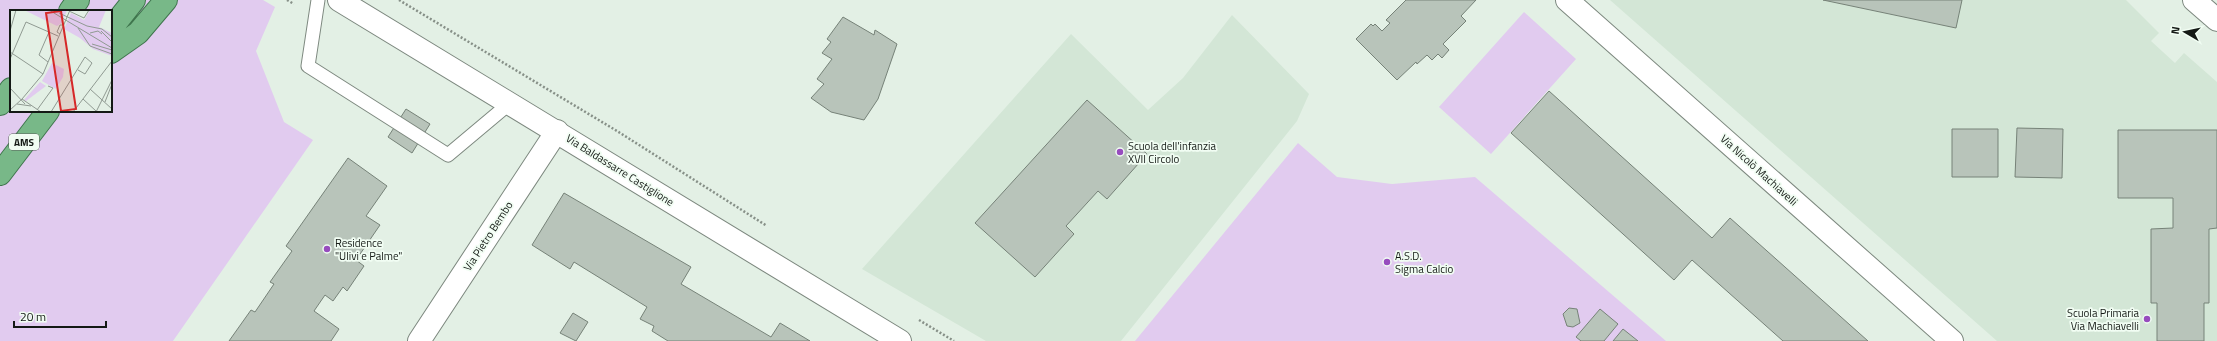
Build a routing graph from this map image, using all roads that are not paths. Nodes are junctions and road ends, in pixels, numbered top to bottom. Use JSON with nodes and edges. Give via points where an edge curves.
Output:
{"nodes":[{"id":1,"x":63,"y":0,"type":"edge"},
{"id":2,"x":78,"y":0,"type":"edge"},
{"id":3,"x":134,"y":0,"type":"edge"},
{"id":4,"x":166,"y":0,"type":"edge"},
{"id":5,"x":318,"y":0,"type":"edge"},
{"id":6,"x":339,"y":0,"type":"edge"},
{"id":7,"x":1567,"y":0,"type":"edge"},
{"id":8,"x":2194,"y":0,"type":"edge"},
{"id":9,"x":58,"y":10,"type":"edge"},
{"id":10,"x":71,"y":10,"type":"edge"},
{"id":11,"x":2217,"y":20,"type":"edge"},
{"id":12,"x":112,"y":28,"type":"edge"},
{"id":13,"x":112,"y":51,"type":"edge"},
{"id":14,"x":10,"y":90,"type":"edge"},
{"id":15,"x":510,"y":103,"type":"junction"},
{"id":16,"x":0,"y":104,"type":"edge"},
{"id":17,"x":47,"y":112,"type":"edge"},
{"id":18,"x":557,"y":131,"type":"junction"},
{"id":19,"x":0,"y":174,"type":"edge"},
{"id":20,"x":419,"y":341,"type":"edge"},
{"id":21,"x":900,"y":341,"type":"edge"},
{"id":22,"x":1952,"y":341,"type":"edge"}],
"edges":[{"from":1,"to":9,"type":"highway"},
{"from":2,"to":10,"type":"highway"},
{"from":3,"to":12,"type":"highway"},
{"from":4,"to":13,"type":"highway","via":[[138,33]]},
{"from":5,"to":15,"type":"lane","via":[[308,66],[448,155]]},
{"from":6,"to":15,"type":"street","name":"Via Baldassarre Castiglione"},
{"from":7,"to":22,"type":"street","name":"Via Nicolò Machiavelli"},
{"from":8,"to":11,"type":"street"},
{"from":14,"to":16,"type":"highway"},
{"from":15,"to":18,"type":"street","name":"Via Baldassarre Castiglione"},
{"from":17,"to":19,"type":"highway","number":"AMS"},
{"from":18,"to":20,"type":"street","name":"Via Pietro Bembo"},
{"from":18,"to":21,"type":"street","name":"Via Baldassarre Castiglione"}]}
